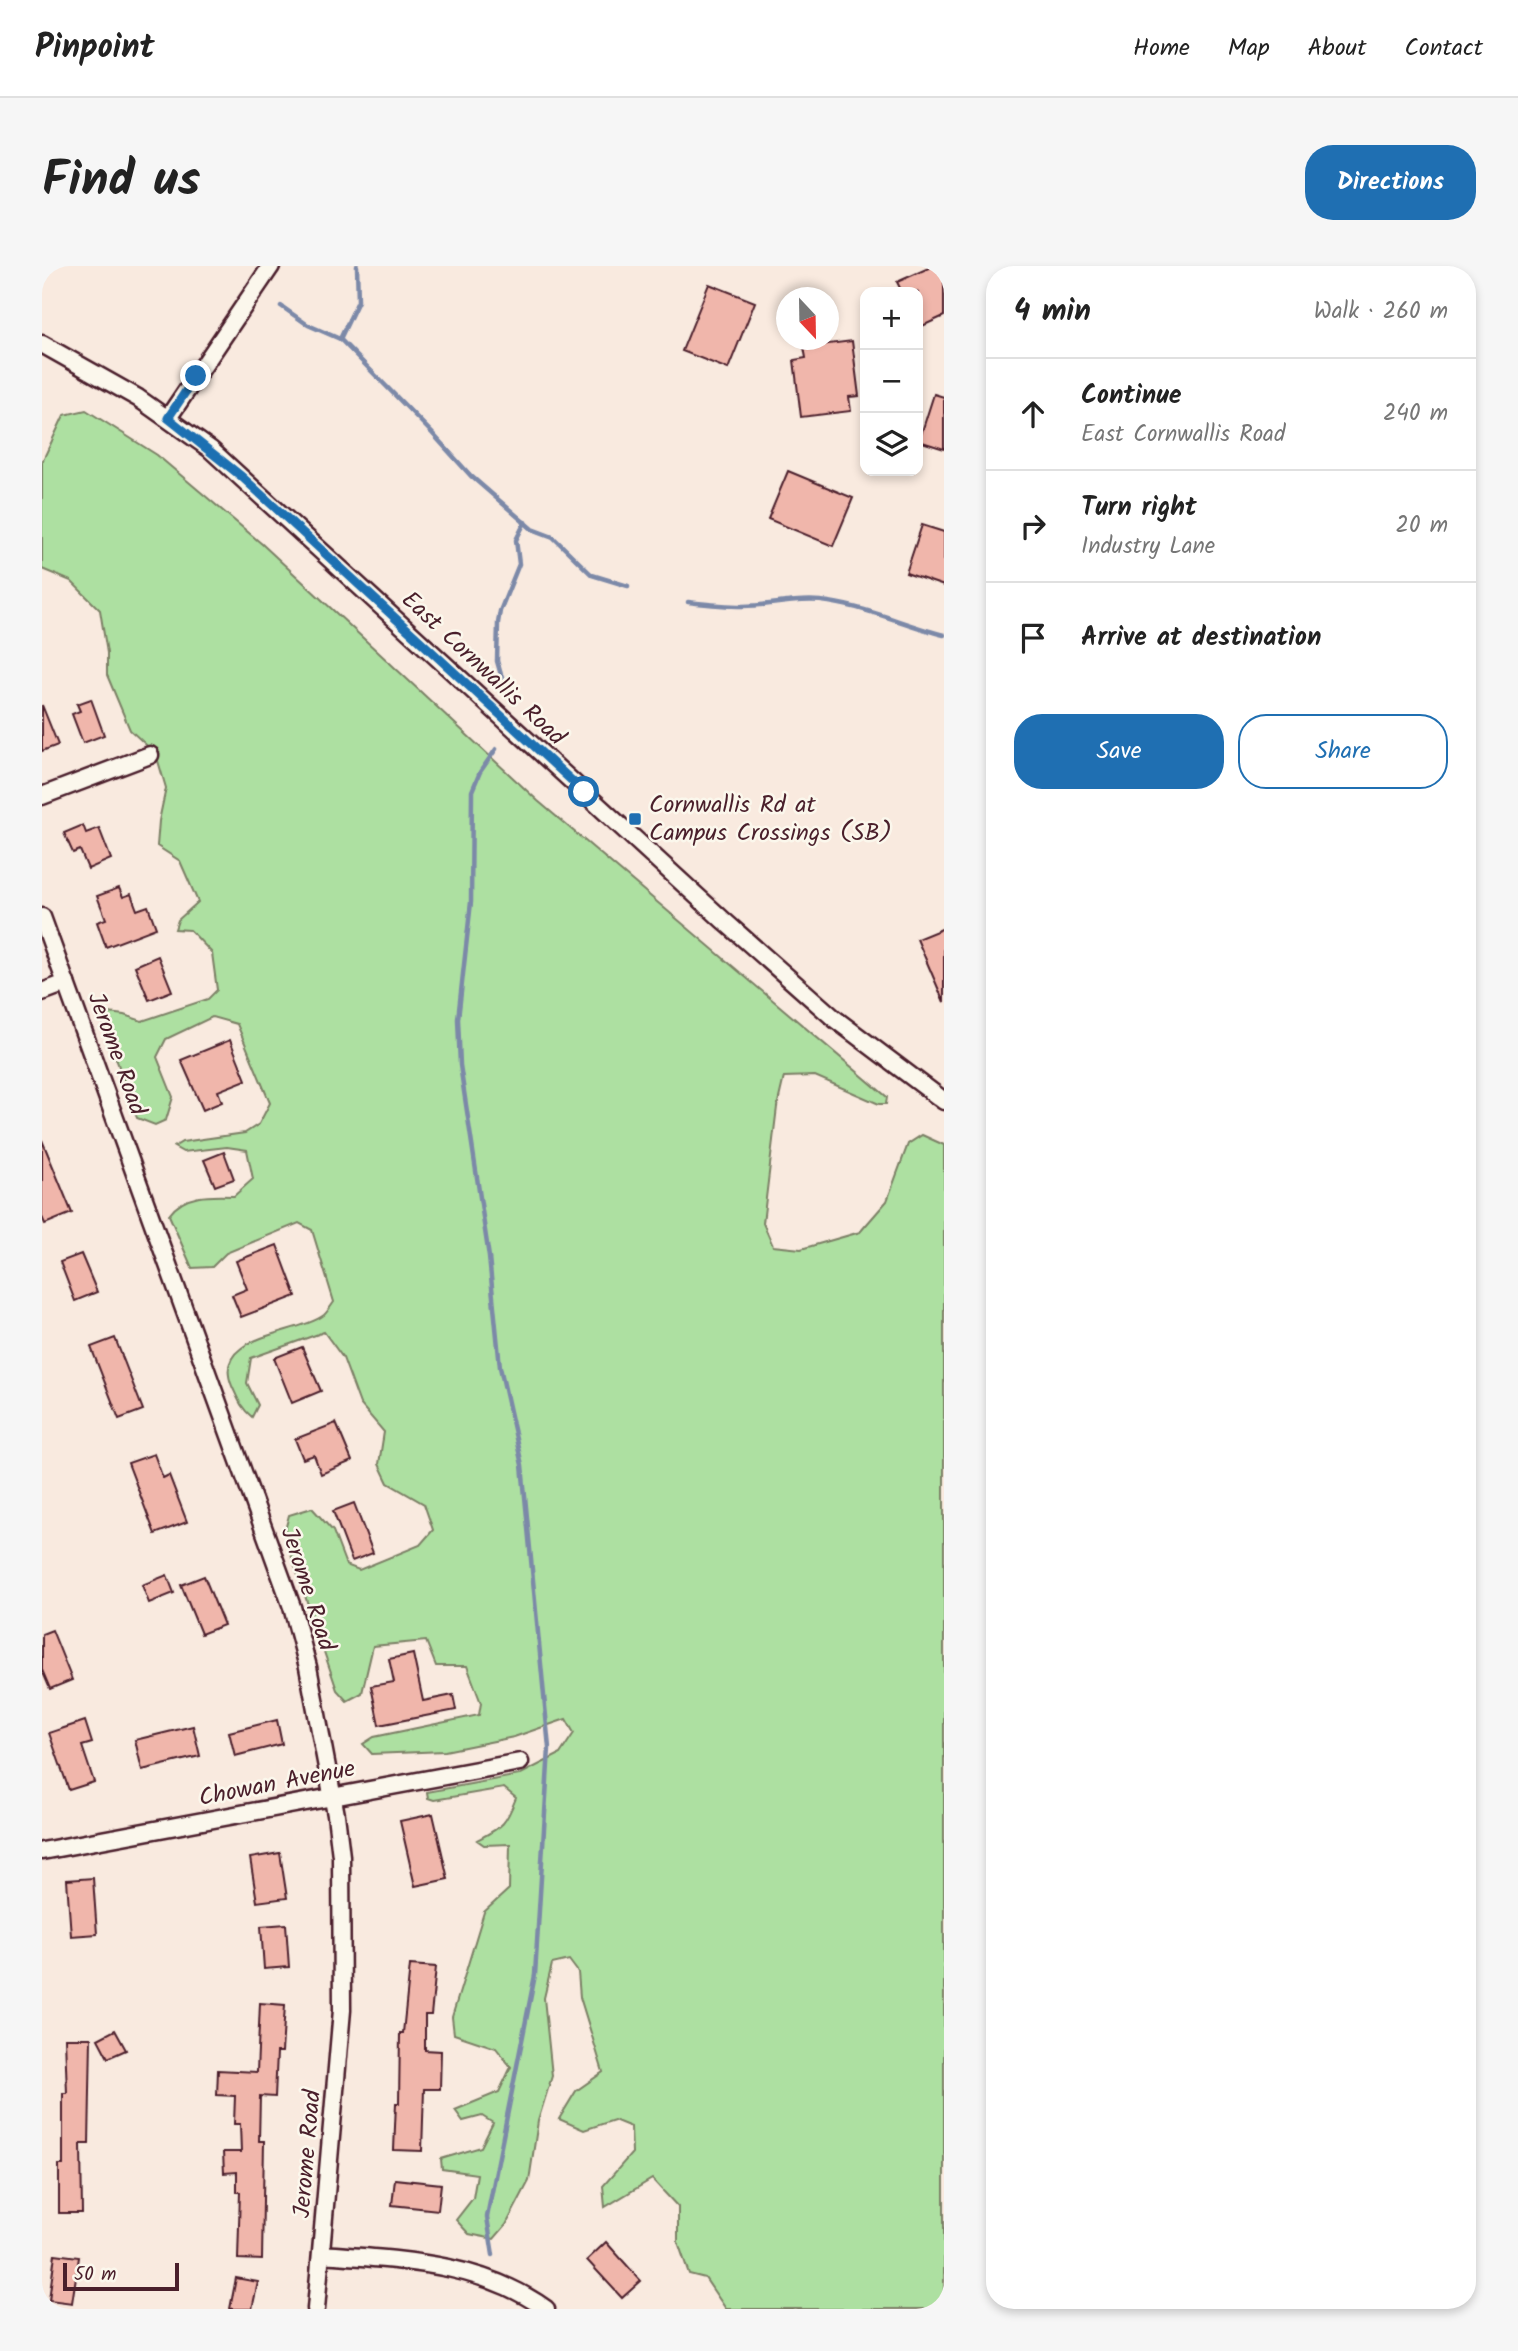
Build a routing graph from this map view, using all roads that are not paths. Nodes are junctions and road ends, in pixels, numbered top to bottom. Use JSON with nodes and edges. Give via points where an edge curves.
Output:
{"nodes":[{"id":1,"x":271,"y":266,"type":"edge"},
{"id":2,"x":42,"y":344,"type":"edge"},
{"id":3,"x":168,"y":418,"type":"junction"},
{"id":4,"x":150,"y":755,"type":"dead end"},
{"id":5,"x":42,"y":796,"type":"edge"},
{"id":6,"x":42,"y":917,"type":"edge"},
{"id":7,"x":66,"y":983,"type":"junction"},
{"id":8,"x":42,"y":992,"type":"edge"},
{"id":9,"x":944,"y":1101,"type":"edge"},
{"id":10,"x":520,"y":1762,"type":"dead end"},
{"id":11,"x":332,"y":1796,"type":"junction"},
{"id":12,"x":42,"y":1851,"type":"edge"},
{"id":13,"x":321,"y":2254,"type":"junction"},
{"id":14,"x":316,"y":2309,"type":"edge"},
{"id":15,"x":546,"y":2309,"type":"edge"}],
"edges":[{"from":1,"to":3,"type":"street"},
{"from":2,"to":3,"type":"street","name":"East Cornwallis Road"},
{"from":3,"to":9,"type":"street","name":"East Cornwallis Road","via":[[241,476],[826,1012]]},
{"from":4,"to":5,"type":"street"},
{"from":6,"to":7,"type":"street","name":"Jerome Road"},
{"from":7,"to":8,"type":"street"},
{"from":7,"to":11,"type":"street","name":"Jerome Road","via":[[292,1607]]},
{"from":10,"to":11,"type":"street","name":"Chowan Avenue"},
{"from":11,"to":12,"type":"street","name":"Chowan Avenue"},
{"from":11,"to":13,"type":"street","name":"Jerome Road","via":[[341,1856],[342,2010]]},
{"from":13,"to":14,"type":"street","name":"Jerome Road"},
{"from":13,"to":15,"type":"street","via":[[464,2271]]}]}
